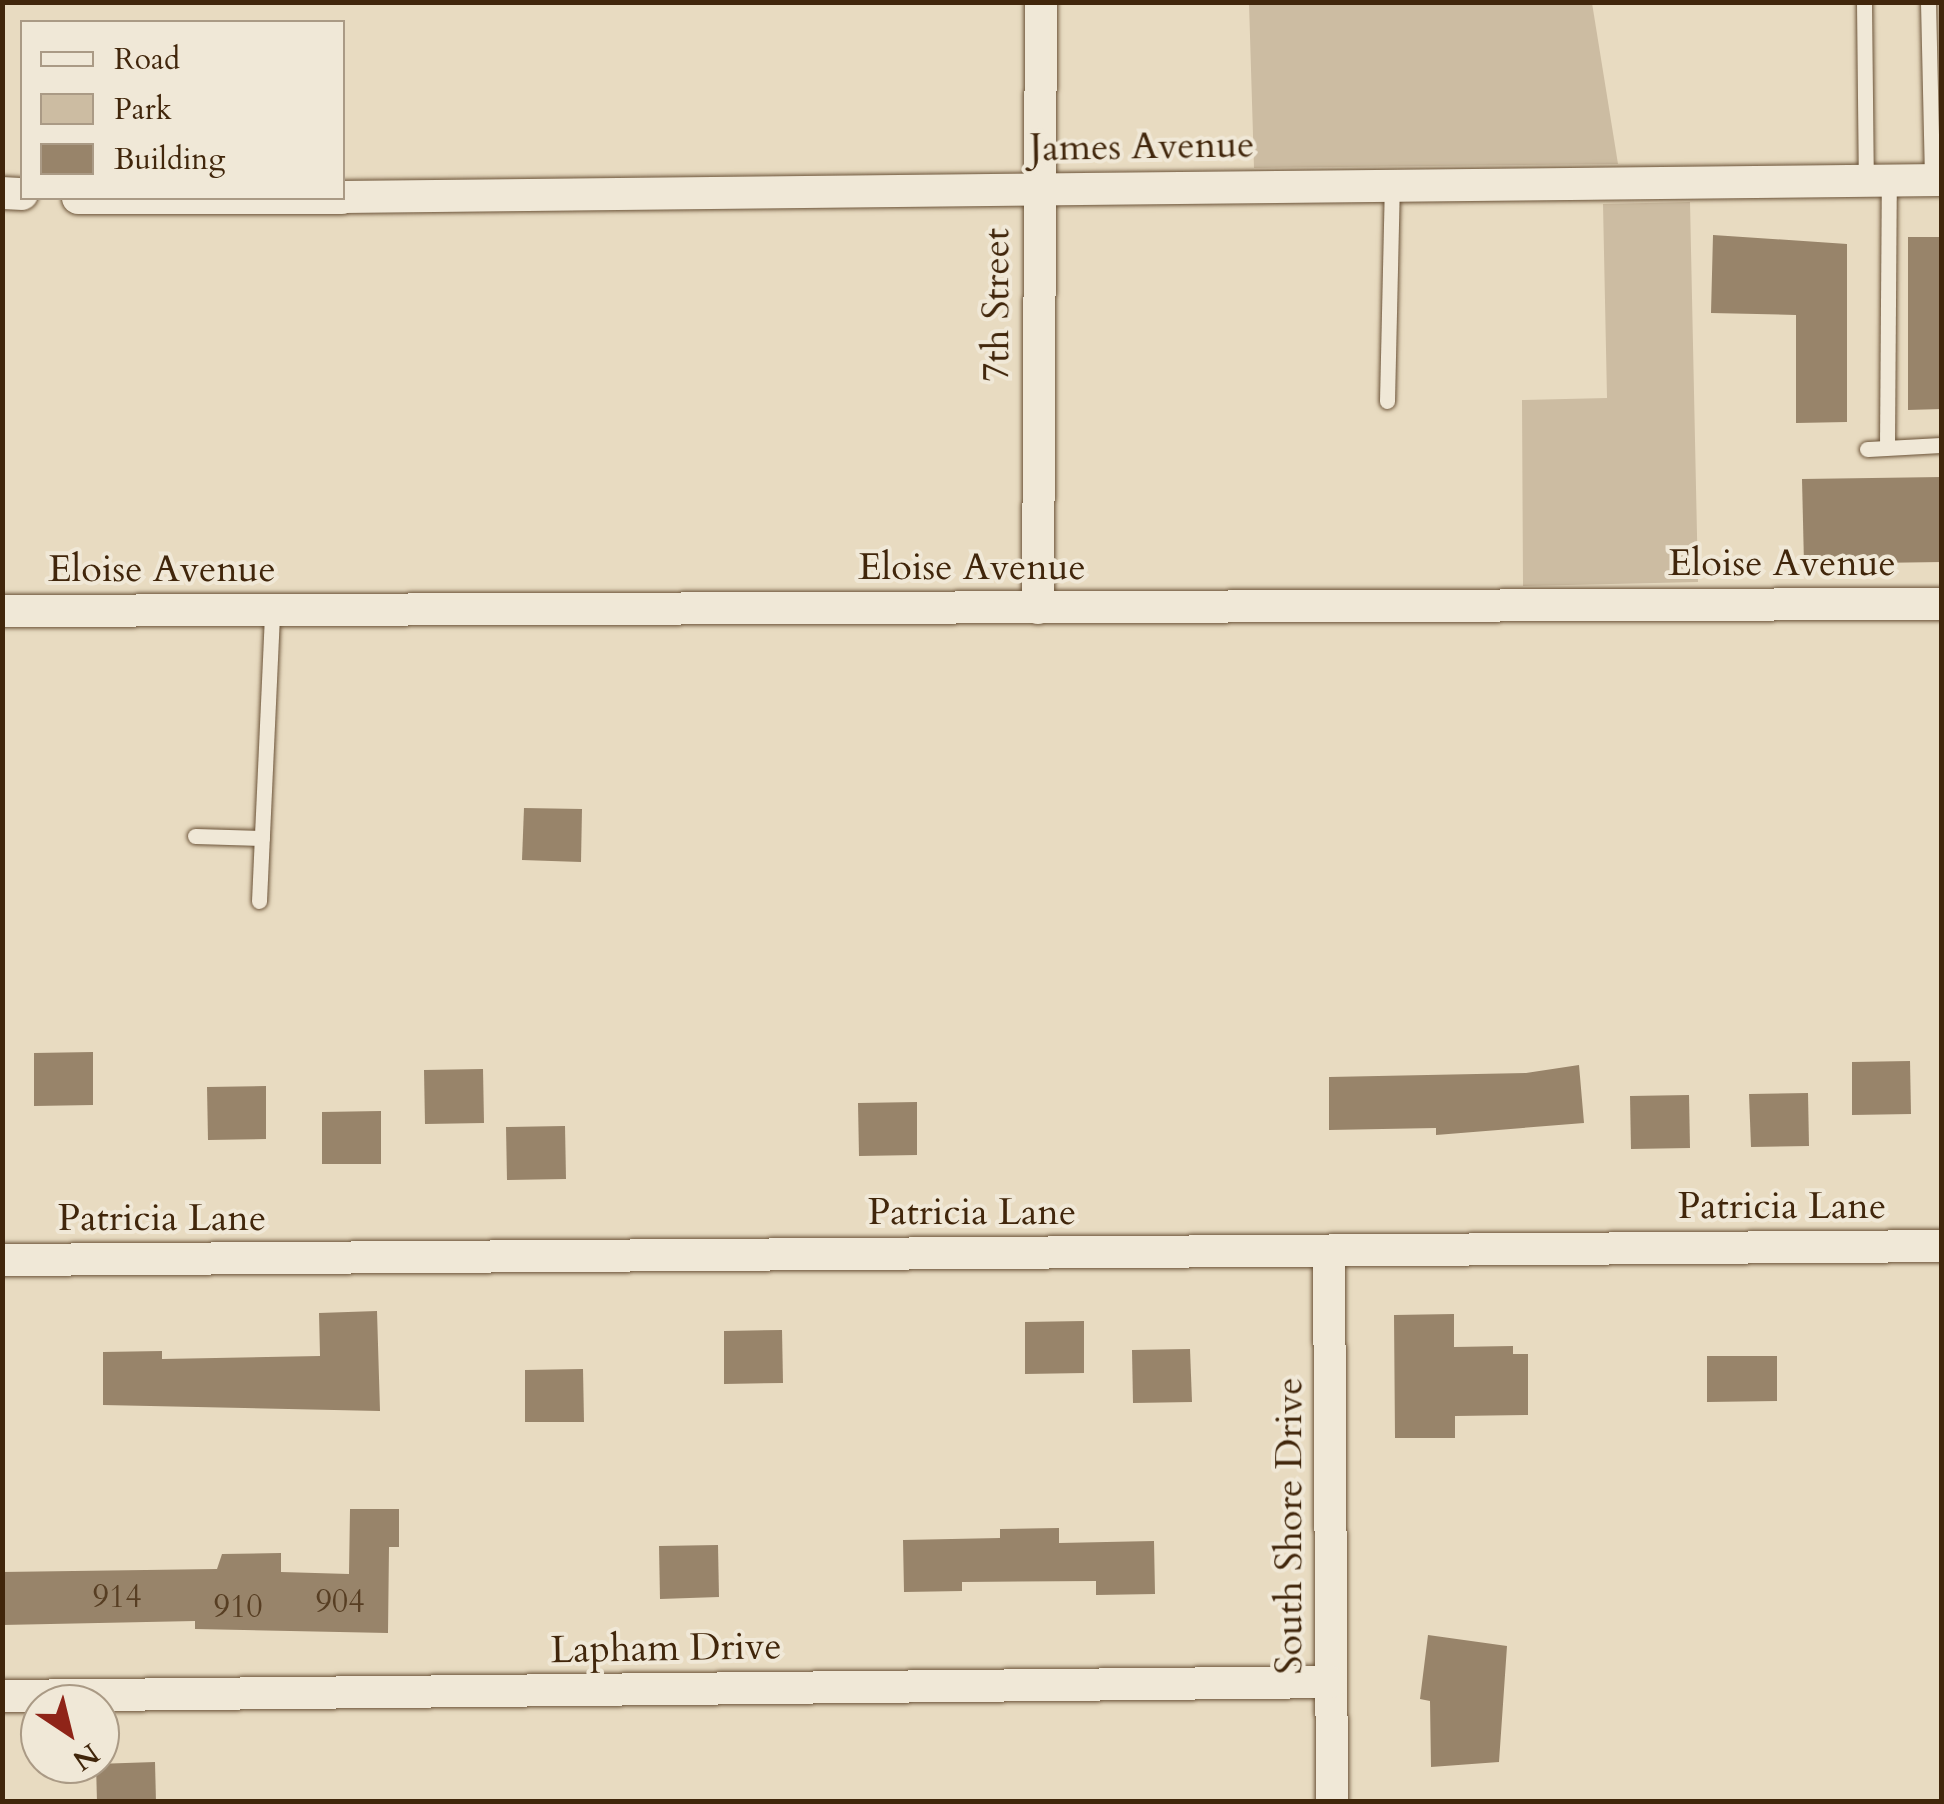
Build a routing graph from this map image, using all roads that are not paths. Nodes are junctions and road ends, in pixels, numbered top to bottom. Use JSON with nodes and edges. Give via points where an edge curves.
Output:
{"nodes":[{"id":1,"x":1041,"y":2,"type":"edge"},
{"id":2,"x":1864,"y":2,"type":"edge"},
{"id":3,"x":1928,"y":2,"type":"edge"},
{"id":4,"x":1878,"y":180,"type":"junction"},
{"id":5,"x":1937,"y":180,"type":"edge"},
{"id":6,"x":1392,"y":184,"type":"junction"},
{"id":7,"x":1036,"y":188,"type":"junction"},
{"id":8,"x":345,"y":198,"type":"edge"},
{"id":9,"x":1387,"y":402,"type":"dead end"},
{"id":10,"x":1942,"y":445,"type":"edge"},
{"id":11,"x":1888,"y":447,"type":"junction"},
{"id":12,"x":1867,"y":449,"type":"dead end"},
{"id":13,"x":1942,"y":604,"type":"edge"},
{"id":14,"x":1038,"y":608,"type":"junction"},
{"id":15,"x":272,"y":610,"type":"junction"},
{"id":16,"x":2,"y":611,"type":"edge"},
{"id":17,"x":195,"y":836,"type":"dead end"},
{"id":18,"x":262,"y":838,"type":"junction"},
{"id":19,"x":258,"y":901,"type":"dead end"},
{"id":20,"x":1942,"y":1246,"type":"edge"},
{"id":21,"x":1330,"y":1251,"type":"junction"},
{"id":22,"x":2,"y":1260,"type":"edge"},
{"id":23,"x":1330,"y":1682,"type":"junction"},
{"id":24,"x":2,"y":1696,"type":"edge"},
{"id":25,"x":1332,"y":1802,"type":"edge"}],
"edges":[{"from":1,"to":7,"type":"street","name":"7th Street"},
{"from":2,"to":4,"type":"lane"},
{"from":3,"to":5,"type":"lane"},
{"from":4,"to":5,"type":"street","name":"James Avenue"},
{"from":4,"to":6,"type":"street","name":"James Avenue"},
{"from":4,"to":11,"type":"lane"},
{"from":6,"to":7,"type":"street","name":"James Avenue"},
{"from":6,"to":9,"type":"lane"},
{"from":7,"to":8,"type":"street","name":"James Avenue"},
{"from":7,"to":14,"type":"street","name":"7th Street"},
{"from":10,"to":11,"type":"lane"},
{"from":11,"to":12,"type":"lane"},
{"from":13,"to":14,"type":"street","name":"Eloise Avenue"},
{"from":14,"to":15,"type":"street","name":"Eloise Avenue"},
{"from":15,"to":16,"type":"street","name":"Eloise Avenue"},
{"from":15,"to":18,"type":"lane"},
{"from":17,"to":18,"type":"lane"},
{"from":18,"to":19,"type":"lane"},
{"from":20,"to":21,"type":"street","name":"Patricia Lane"},
{"from":21,"to":22,"type":"street","name":"Patricia Lane"},
{"from":21,"to":23,"type":"street","name":"South Shore Drive"},
{"from":23,"to":24,"type":"street","name":"Lapham Drive"},
{"from":23,"to":25,"type":"street","name":"South Shore Drive"}]}
